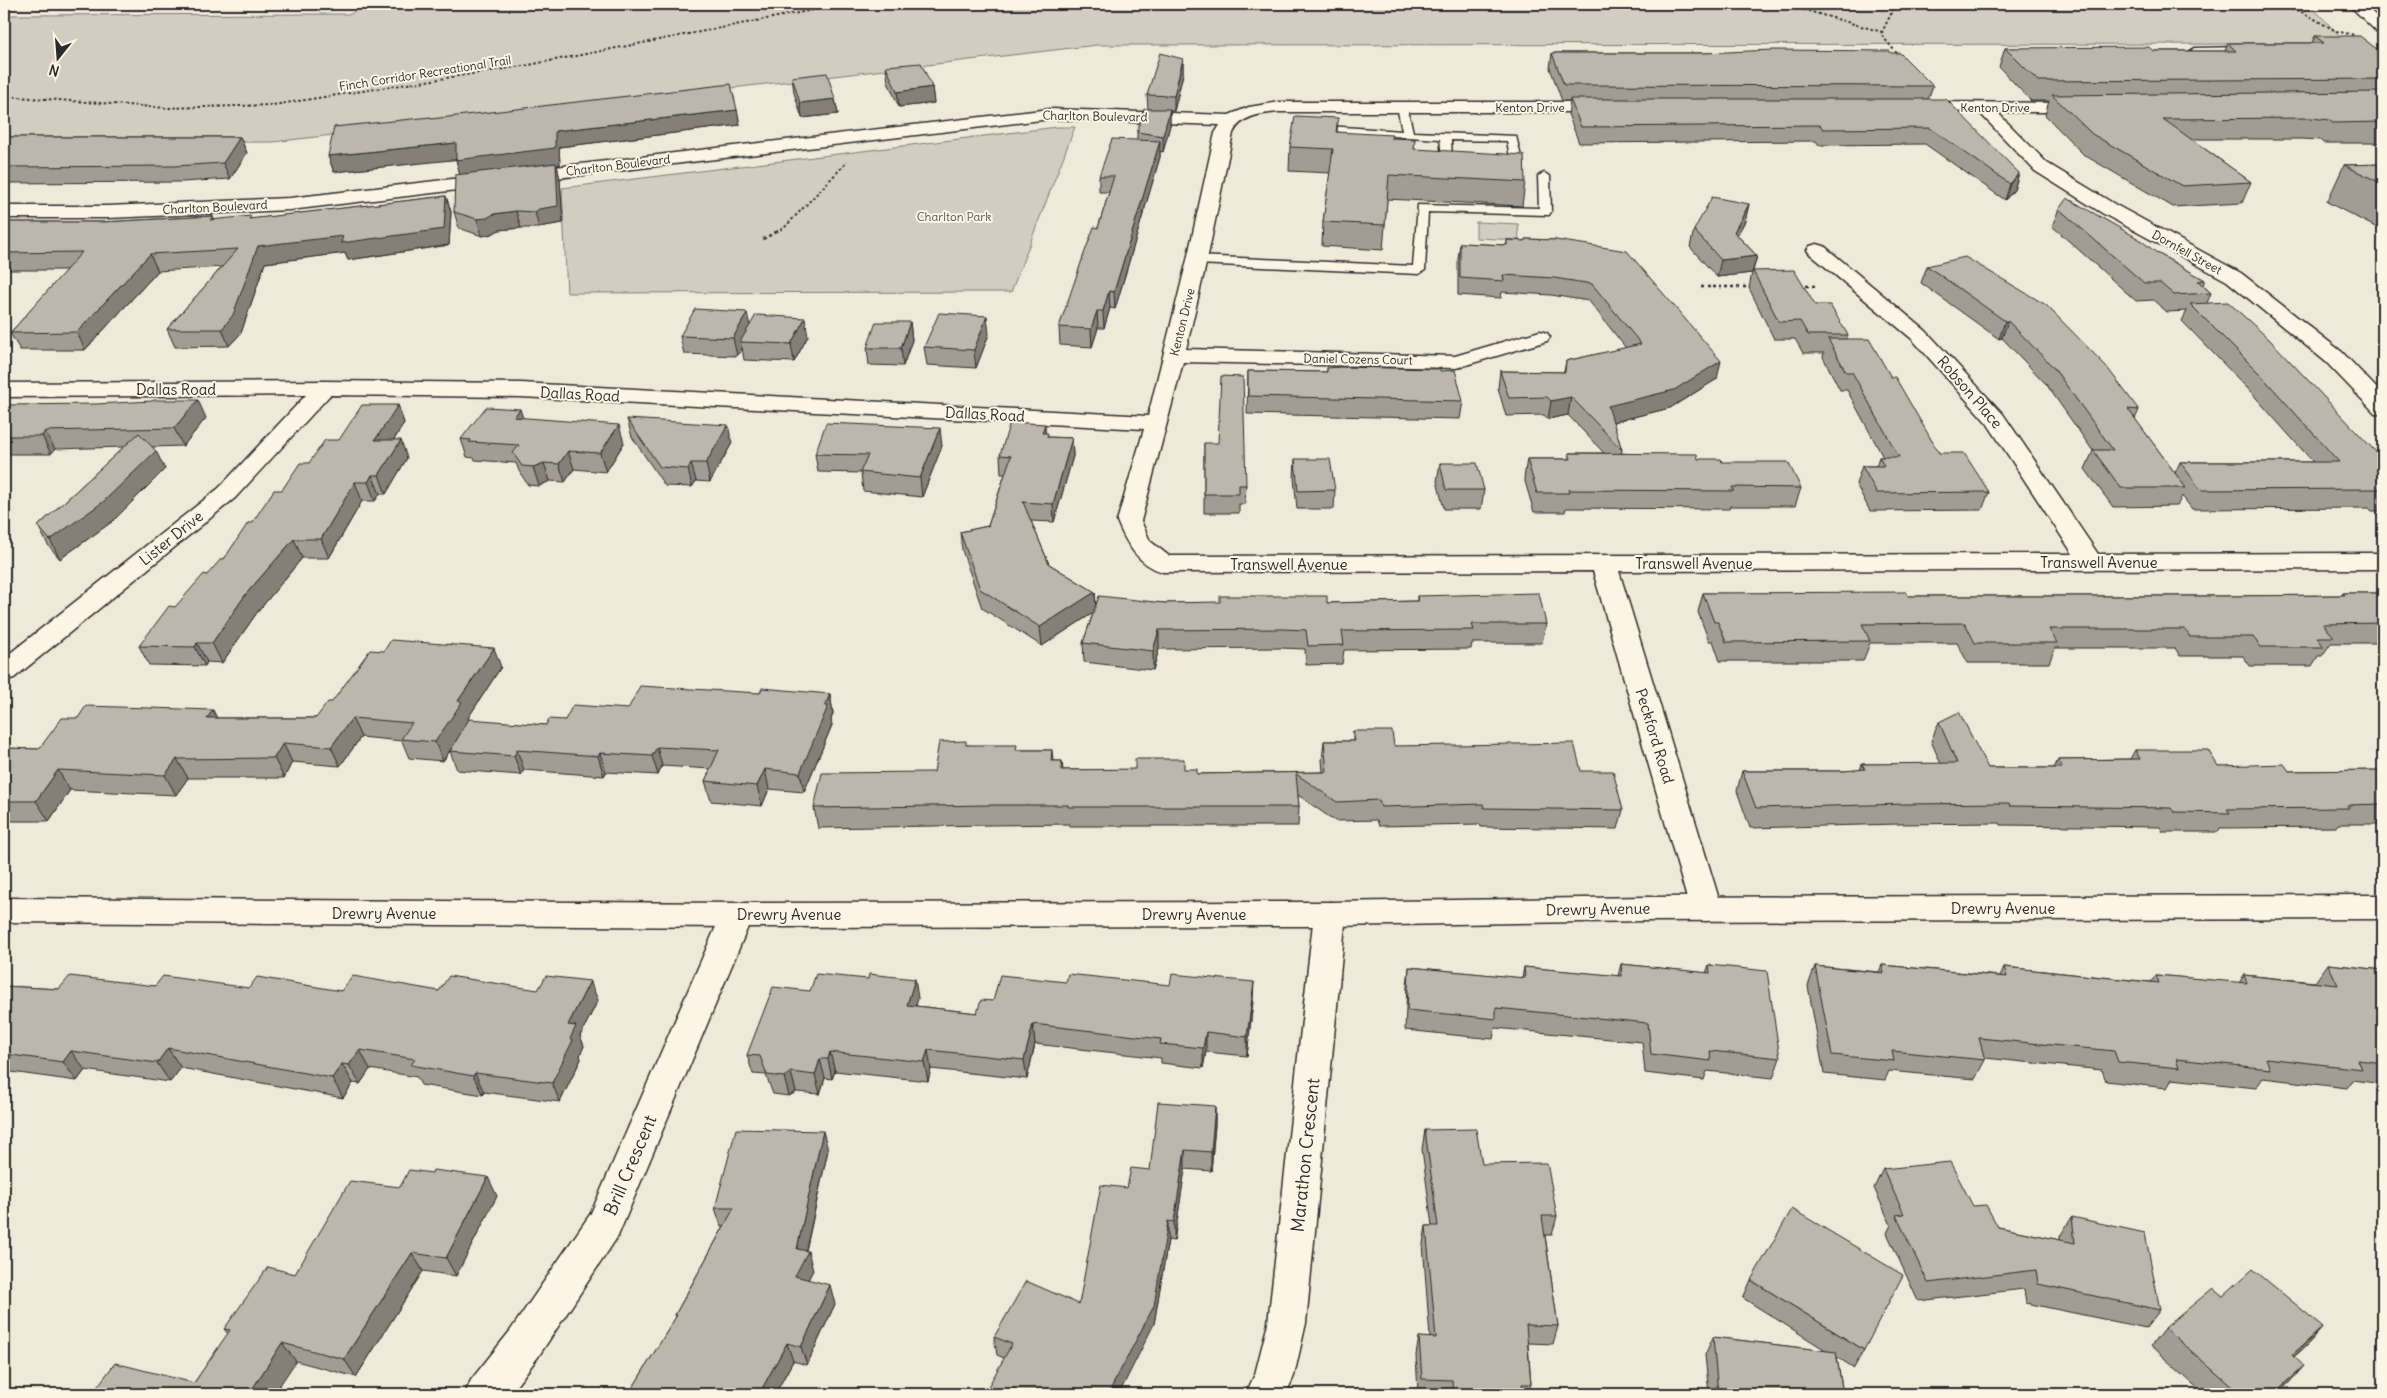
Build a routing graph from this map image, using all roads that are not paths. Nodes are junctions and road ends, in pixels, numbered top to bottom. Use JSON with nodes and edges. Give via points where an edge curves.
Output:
{"nodes":[{"id":1,"x":2355,"y":4,"type":"edge"},
{"id":2,"x":2383,"y":29,"type":"edge"},
{"id":3,"x":2254,"y":50,"type":"edge"},
{"id":4,"x":2195,"y":51,"type":"edge"},
{"id":5,"x":1402,"y":106,"type":"junction"},
{"id":6,"x":1622,"y":107,"type":"edge"},
{"id":7,"x":1901,"y":107,"type":"edge"},
{"id":8,"x":2104,"y":107,"type":"edge"},
{"id":9,"x":1984,"y":108,"type":"junction"},
{"id":10,"x":1232,"y":120,"type":"junction"},
{"id":11,"x":1305,"y":128,"type":"edge"},
{"id":12,"x":1408,"y":135,"type":"junction"},
{"id":13,"x":1445,"y":136,"type":"junction"},
{"id":14,"x":1467,"y":163,"type":"edge"},
{"id":15,"x":1487,"y":164,"type":"edge"},
{"id":16,"x":1544,"y":176,"type":"dead end"},
{"id":17,"x":4,"y":212,"type":"edge"},
{"id":18,"x":1817,"y":250,"type":"dead end"},
{"id":19,"x":1197,"y":260,"type":"junction"},
{"id":20,"x":1540,"y":338,"type":"dead end"},
{"id":21,"x":1174,"y":355,"type":"junction"},
{"id":22,"x":324,"y":388,"type":"junction"},
{"id":23,"x":4,"y":390,"type":"edge"},
{"id":24,"x":2383,"y":408,"type":"edge"},
{"id":25,"x":1156,"y":423,"type":"junction"},
{"id":26,"x":2383,"y":561,"type":"edge"},
{"id":27,"x":2091,"y":562,"type":"junction"},
{"id":28,"x":1604,"y":564,"type":"junction"},
{"id":29,"x":4,"y":672,"type":"edge"},
{"id":30,"x":2383,"y":908,"type":"edge"},
{"id":31,"x":1706,"y":909,"type":"junction"},
{"id":32,"x":4,"y":910,"type":"edge"},
{"id":33,"x":1330,"y":914,"type":"junction"},
{"id":34,"x":737,"y":915,"type":"junction"},
{"id":35,"x":485,"y":1394,"type":"edge"},
{"id":36,"x":1266,"y":1394,"type":"edge"}],
"edges":[{"from":1,"to":2,"type":"street"},
{"from":3,"to":4,"type":"lane"},
{"from":5,"to":6,"type":"street","name":"Kenton Drive"},
{"from":5,"to":10,"type":"street","name":"Kenton Drive","via":[[1279,107],[1244,113]]},
{"from":5,"to":12,"type":"lane"},
{"from":7,"to":9,"type":"street","name":"Kenton Drive"},
{"from":8,"to":9,"type":"street","name":"Kenton Drive"},
{"from":9,"to":24,"type":"street","name":"Dornfell Street","via":[[2041,167],[2109,209],[2234,277],[2334,357]]},
{"from":10,"to":17,"type":"street","name":"Charlton Boulevard","via":[[1050,114],[290,204],[108,212]]},
{"from":10,"to":19,"type":"street","name":"Kenton Drive","via":[[1224,133]]},
{"from":11,"to":12,"type":"lane"},
{"from":12,"to":13,"type":"lane"},
{"from":13,"to":14,"type":"lane","via":[[1447,162]]},
{"from":13,"to":15,"type":"lane","via":[[1512,138],[1517,165]]},
{"from":16,"to":19,"type":"lane","via":[[1545,212],[1422,208],[1418,270]]},
{"from":18,"to":27,"type":"street","name":"Robson Place","via":[[1919,335],[1995,419]]},
{"from":19,"to":21,"type":"street","name":"Kenton Drive"},
{"from":20,"to":21,"type":"street","name":"Daniel Cozens Court","via":[[1456,362]]},
{"from":21,"to":25,"type":"street","name":"Kenton Drive"},
{"from":22,"to":23,"type":"street","name":"Dallas Road"},
{"from":22,"to":25,"type":"street","name":"Dallas Road","via":[[520,390]]},
{"from":22,"to":29,"type":"street","name":"Lister Drive","via":[[227,493]]},
{"from":25,"to":28,"type":"street","name":"Transwell Avenue","via":[[1129,521],[1139,545],[1163,564]]},
{"from":26,"to":27,"type":"street","name":"Transwell Avenue"},
{"from":27,"to":28,"type":"street","name":"Transwell Avenue"},
{"from":28,"to":31,"type":"street","name":"Peckford Road"},
{"from":30,"to":31,"type":"street","name":"Drewry Avenue"},
{"from":31,"to":33,"type":"street","name":"Drewry Avenue"},
{"from":32,"to":34,"type":"street","name":"Drewry Avenue"},
{"from":33,"to":34,"type":"street","name":"Drewry Avenue"},
{"from":33,"to":36,"type":"street","name":"Marathon Crescent","via":[[1287,1323],[1274,1376]]},
{"from":34,"to":35,"type":"street","name":"Brill Crescent","via":[[605,1224],[524,1344]]}]}
